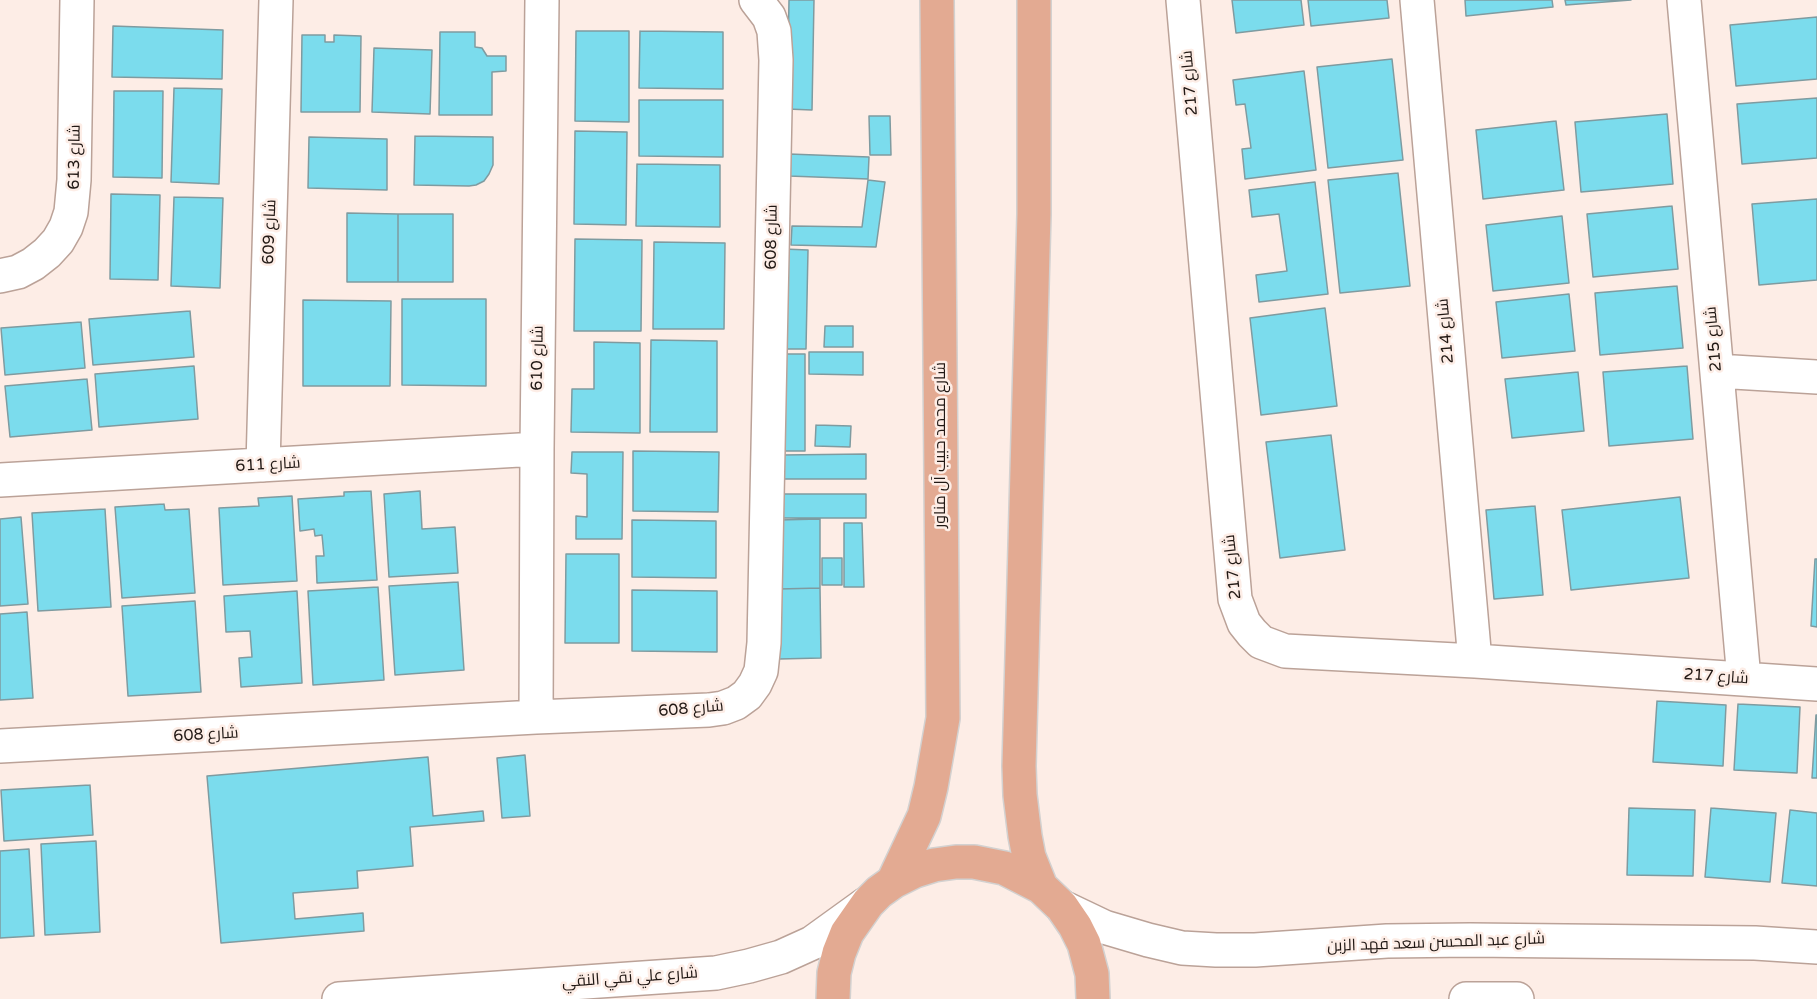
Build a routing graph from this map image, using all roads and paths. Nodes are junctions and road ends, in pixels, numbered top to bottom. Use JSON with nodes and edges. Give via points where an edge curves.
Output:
{"nodes":[{"id":1,"x":77,"y":0,"type":"edge"},
{"id":2,"x":276,"y":0,"type":"edge"},
{"id":3,"x":542,"y":0,"type":"edge"},
{"id":4,"x":937,"y":0,"type":"edge"},
{"id":5,"x":1034,"y":0,"type":"edge"},
{"id":6,"x":1183,"y":0,"type":"edge"},
{"id":7,"x":1417,"y":0,"type":"edge"},
{"id":8,"x":1684,"y":0,"type":"edge"},
{"id":9,"x":758,"y":1,"type":"edge"},
{"id":10,"x":0,"y":276,"type":"edge"},
{"id":11,"x":1717,"y":371,"type":"junction"},
{"id":12,"x":1817,"y":377,"type":"edge"},
{"id":13,"x":537,"y":449,"type":"junction"},
{"id":14,"x":264,"y":465,"type":"junction"},
{"id":15,"x":0,"y":480,"type":"edge"},
{"id":16,"x":1474,"y":661,"type":"junction"},
{"id":17,"x":1744,"y":679,"type":"junction"},
{"id":18,"x":1817,"y":684,"type":"edge"},
{"id":19,"x":536,"y":717,"type":"junction"},
{"id":20,"x":0,"y":746,"type":"edge"},
{"id":21,"x":893,"y":882,"type":"junction"},
{"id":22,"x":1051,"y":897,"type":"junction"},
{"id":23,"x":868,"y":903,"type":"junction"},
{"id":24,"x":1817,"y":947,"type":"edge"},
{"id":25,"x":339,"y":999,"type":"edge"},
{"id":26,"x":833,"y":999,"type":"edge"},
{"id":27,"x":1093,"y":999,"type":"edge"},
{"id":28,"x":1467,"y":999,"type":"edge"},
{"id":29,"x":1517,"y":999,"type":"edge"}],
"edges":[{"from":1,"to":10,"type":"street","name":"شارع 613","via":[[75,180],[71,212],[58,241],[47,253],[18,272]]},
{"from":2,"to":14,"type":"street","name":"شارع 609"},
{"from":3,"to":13,"type":"street","name":"شارع 610"},
{"from":4,"to":21,"type":"main road","name":"شارع محمد حبيب آل مناور","via":[[943,718],[924,816]]},
{"from":5,"to":22,"type":"main road","via":[[1034,214],[1019,766],[1029,857]]},
{"from":6,"to":16,"type":"street","name":"شارع 217","via":[[1238,611],[1261,642],[1285,651]]},
{"from":7,"to":16,"type":"street","name":"شارع 214"},
{"from":8,"to":11,"type":"street","name":"شارع 215"},
{"from":9,"to":19,"type":"street","name":"شارع 608","via":[[774,31],[776,60],[761,671],[747,694],[723,708]]},
{"from":11,"to":12,"type":"street"},
{"from":11,"to":17,"type":"street","name":"شارع 215"},
{"from":13,"to":14,"type":"street","name":"شارع 611"},
{"from":13,"to":19,"type":"street","name":"شارع 610"},
{"from":14,"to":15,"type":"street","name":"شارع 611"},
{"from":16,"to":17,"type":"street","name":"شارع 217"},
{"from":17,"to":18,"type":"street","name":"شارع 217"},
{"from":19,"to":20,"type":"street","name":"شارع 608"},
{"from":21,"to":22,"type":"main road","via":[[934,865],[974,862],[1004,868]]},
{"from":21,"to":23,"type":"main road"},
{"from":22,"to":24,"type":"street","name":"شارع عبد المحسن سعد فهد الزبن","via":[[1104,927],[1182,948],[1255,950],[1470,940]]},
{"from":22,"to":27,"type":"main road","via":[[1076,926],[1084,944],[1092,974]]},
{"from":23,"to":25,"type":"street","name":"شارع علي نقي النقي","via":[[812,944],[781,957],[716,973]]},
{"from":23,"to":26,"type":"main road","via":[[839,952]]},
{"from":28,"to":29,"type":"street"}]}
